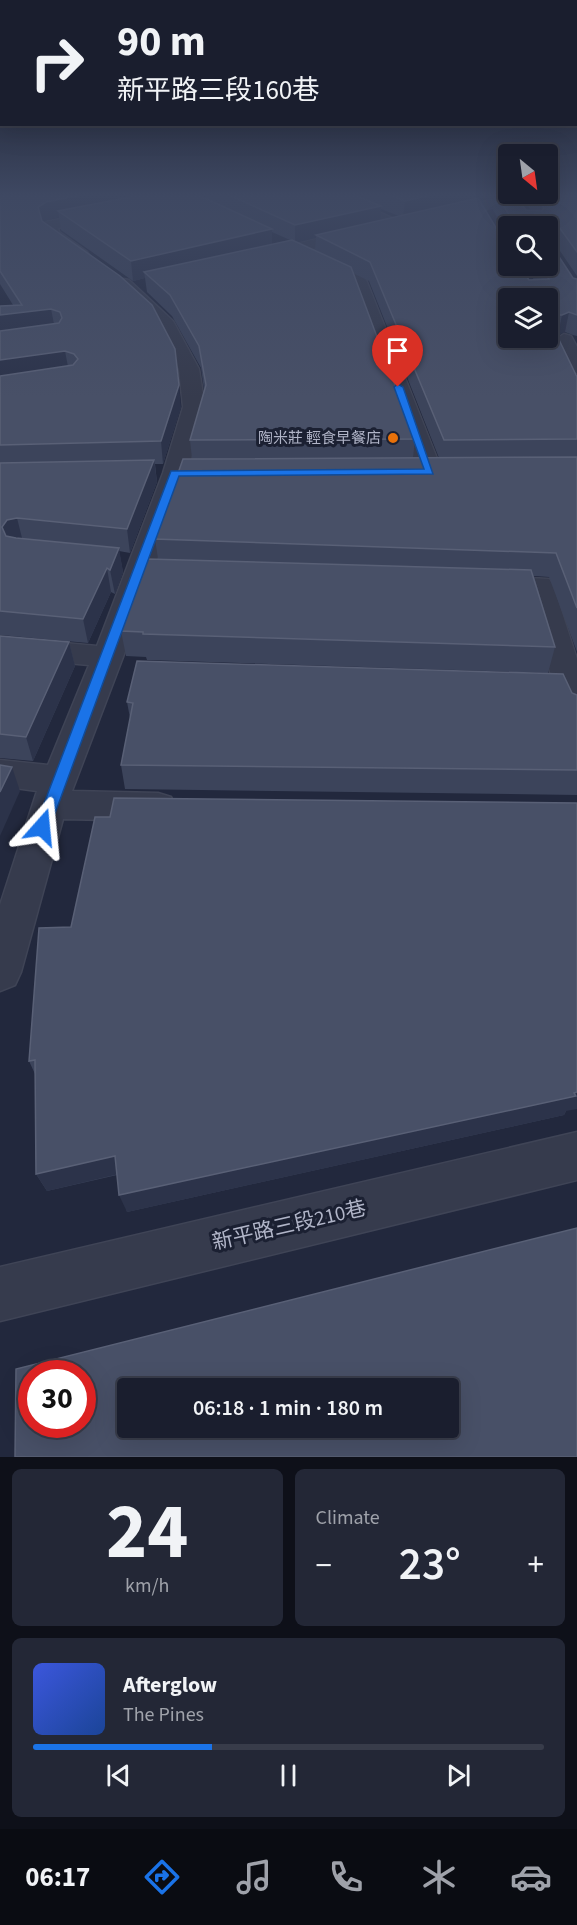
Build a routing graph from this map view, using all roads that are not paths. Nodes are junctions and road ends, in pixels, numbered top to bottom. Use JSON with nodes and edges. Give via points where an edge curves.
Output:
{"nodes":[{"id":1,"x":318,"y":262,"type":"edge"},
{"id":2,"x":131,"y":282,"type":"edge"},
{"id":3,"x":564,"y":340,"type":"edge"},
{"id":4,"x":577,"y":368,"type":"edge"},
{"id":5,"x":430,"y":471,"type":"edge"},
{"id":6,"x":469,"y":583,"type":"edge"},
{"id":7,"x":0,"y":647,"type":"edge"},
{"id":8,"x":105,"y":664,"type":"junction"},
{"id":9,"x":139,"y":672,"type":"edge"},
{"id":10,"x":534,"y":685,"type":"edge"},
{"id":11,"x":574,"y":698,"type":"edge"},
{"id":12,"x":0,"y":773,"type":"edge"},
{"id":13,"x":54,"y":793,"type":"junction"},
{"id":14,"x":190,"y":807,"type":"edge"},
{"id":15,"x":0,"y":972,"type":"edge"},
{"id":16,"x":577,"y":1156,"type":"edge"},
{"id":17,"x":0,"y":1294,"type":"edge"}],
"edges":[{"from":1,"to":5,"type":"street","via":[[359,282]]},
{"from":2,"to":8,"type":"street","via":[[164,321],[189,369],[194,407],[175,473]]},
{"from":3,"to":4,"type":"street"},
{"from":6,"to":11,"type":"street","via":[[540,585]]},
{"from":7,"to":8,"type":"street"},
{"from":8,"to":9,"type":"street"},
{"from":8,"to":13,"type":"street"},
{"from":10,"to":11,"type":"street"},
{"from":12,"to":13,"type":"street"},
{"from":13,"to":14,"type":"street"},
{"from":13,"to":15,"type":"street"},
{"from":16,"to":17,"type":"street","name":"新平路三段210巷"}]}
